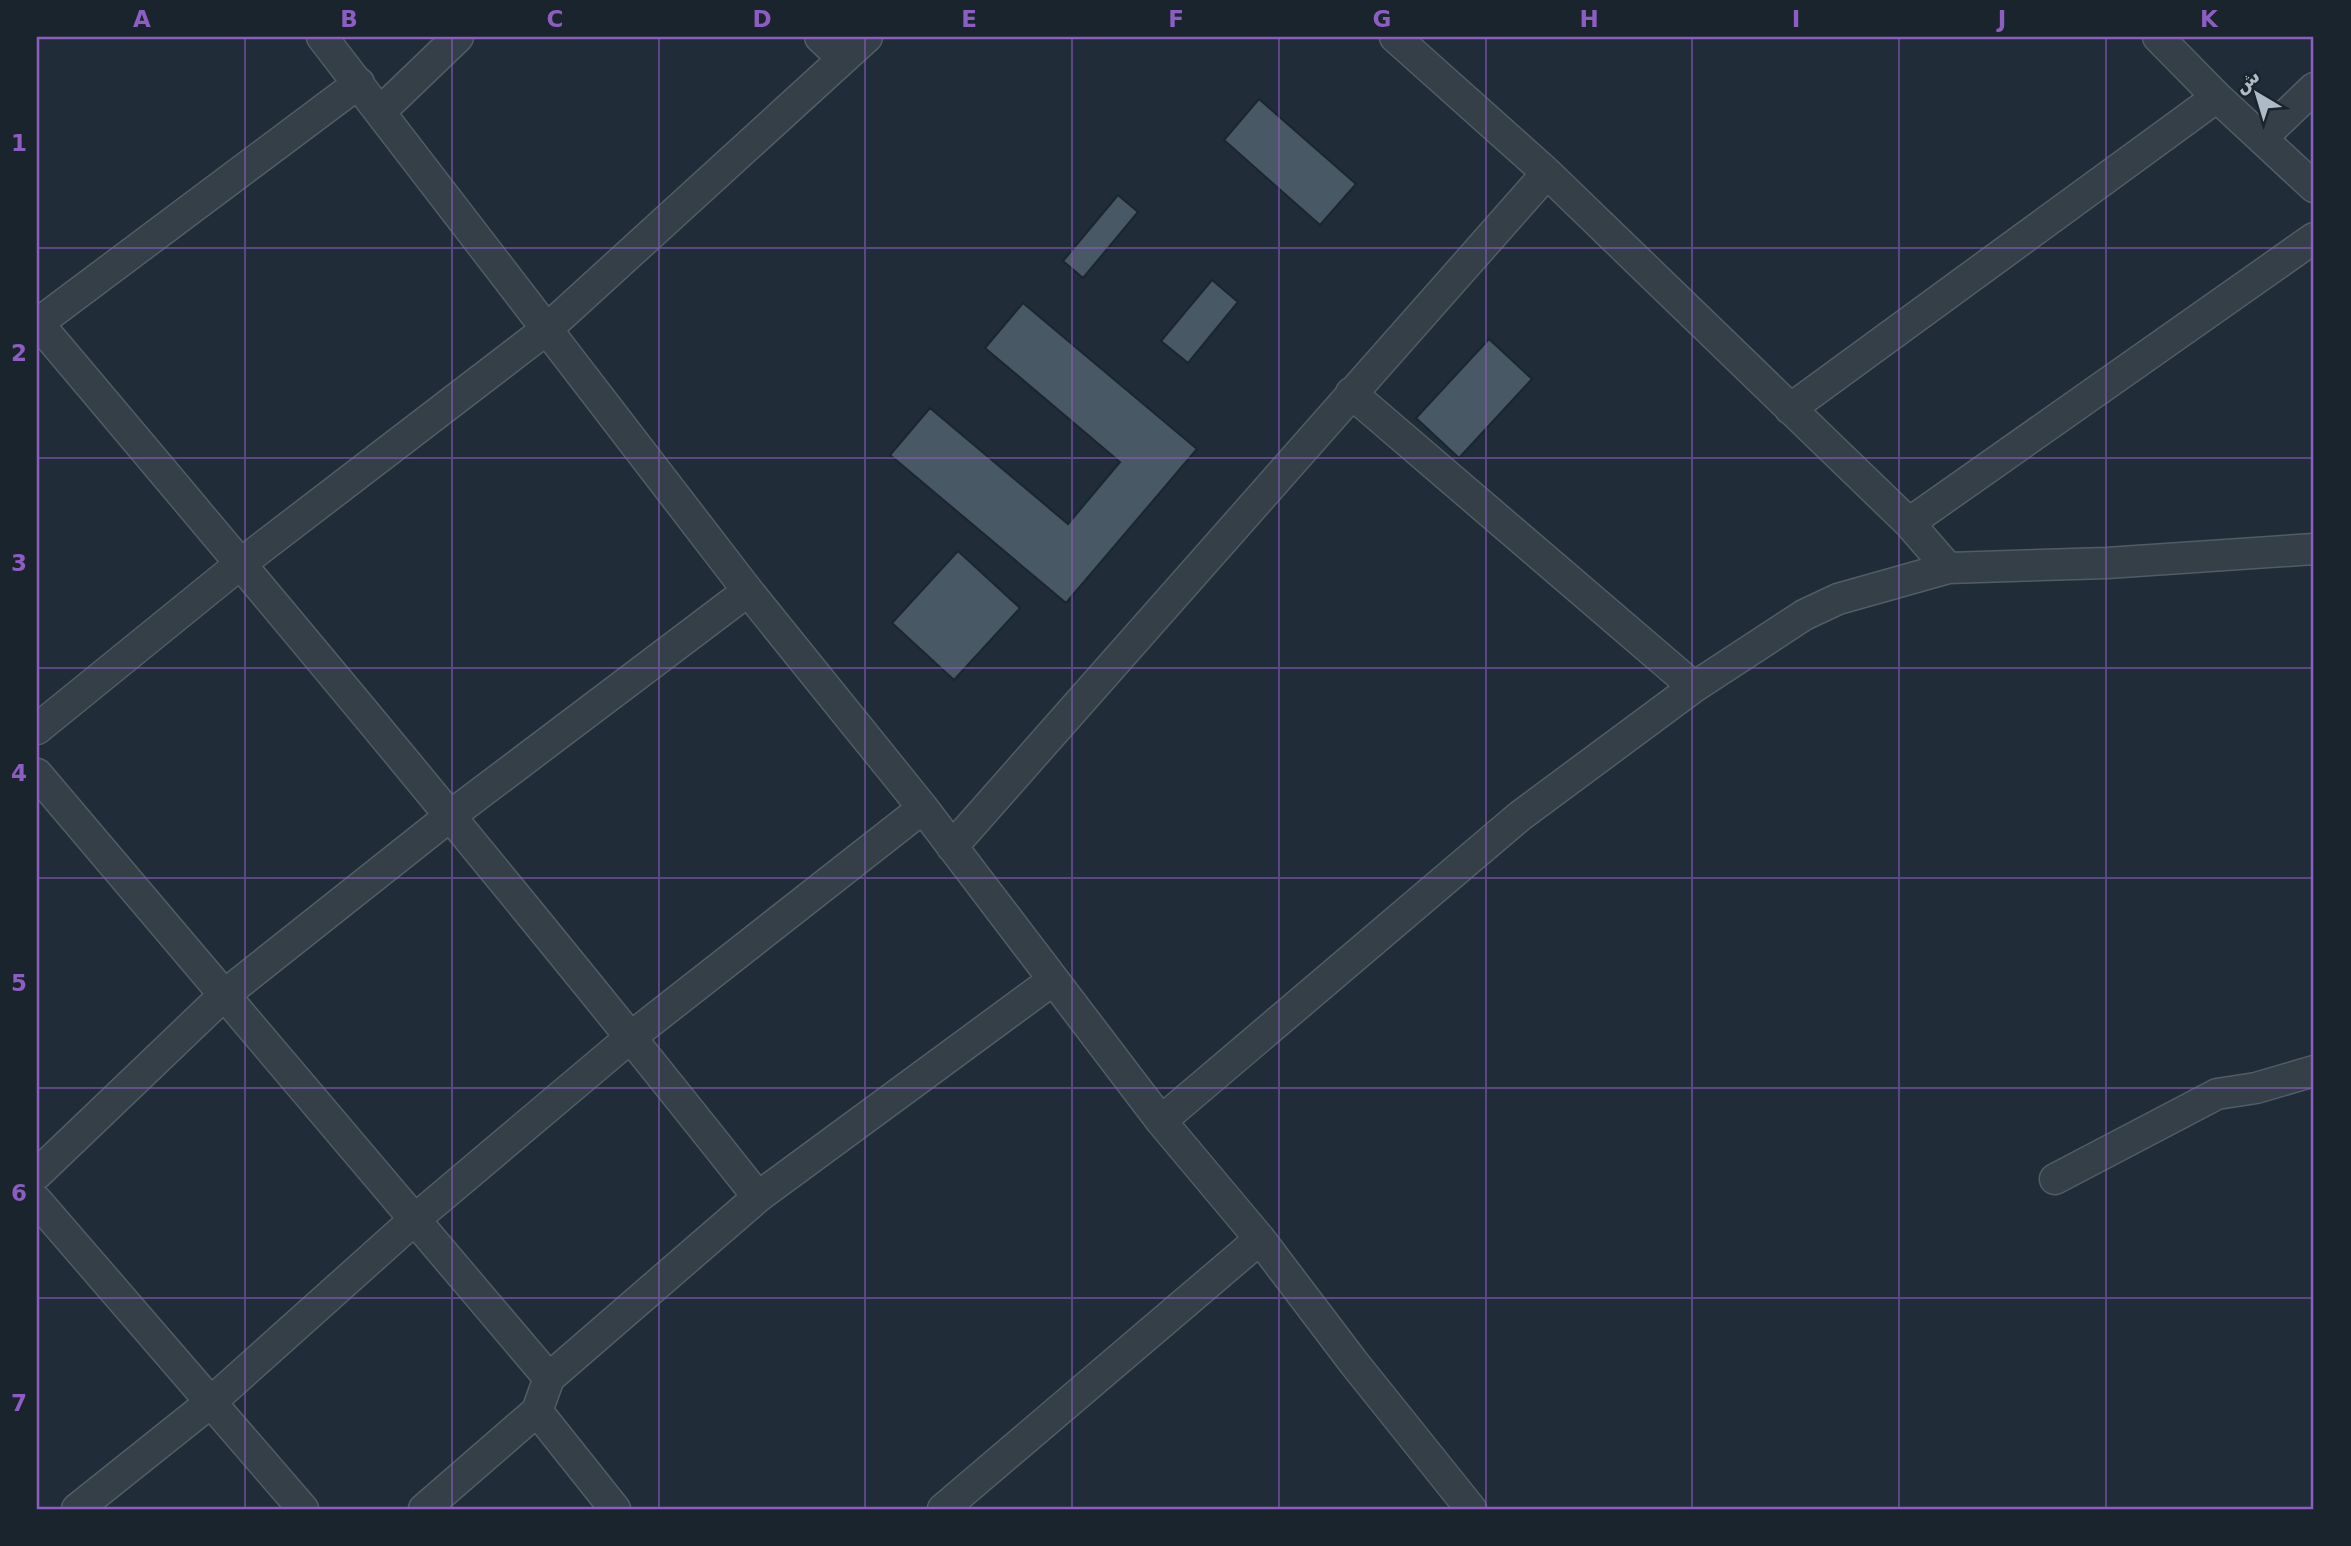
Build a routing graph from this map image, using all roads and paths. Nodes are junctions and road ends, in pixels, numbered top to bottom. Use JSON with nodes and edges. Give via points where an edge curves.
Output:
{"nodes":[{"id":1,"x":322,"y":37,"type":"edge"},
{"id":2,"x":458,"y":37,"type":"edge"},
{"id":3,"x":820,"y":37,"type":"edge"},
{"id":4,"x":867,"y":37,"type":"edge"},
{"id":5,"x":1395,"y":37,"type":"edge"},
{"id":6,"x":2158,"y":37,"type":"edge"},
{"id":7,"x":843,"y":59,"type":"junction"},
{"id":8,"x":359,"y":83,"type":"junction"},
{"id":9,"x":2314,"y":88,"type":"edge"},
{"id":10,"x":2217,"y":97,"type":"junction"},
{"id":11,"x":381,"y":111,"type":"junction"},
{"id":12,"x":2262,"y":138,"type":"junction"},
{"id":13,"x":1547,"y":173,"type":"junction"},
{"id":14,"x":2314,"y":187,"type":"edge"},
{"id":15,"x":2314,"y":238,"type":"edge"},
{"id":16,"x":37,"y":323,"type":"edge"},
{"id":17,"x":547,"y":329,"type":"junction"},
{"id":18,"x":1351,"y":393,"type":"junction"},
{"id":19,"x":1790,"y":409,"type":"junction"},
{"id":20,"x":1909,"y":523,"type":"junction"},
{"id":21,"x":2314,"y":549,"type":"edge"},
{"id":22,"x":239,"y":565,"type":"junction"},
{"id":23,"x":1948,"y":568,"type":"junction"},
{"id":24,"x":748,"y":591,"type":"junction"},
{"id":25,"x":1694,"y":687,"type":"junction"},
{"id":26,"x":37,"y":729,"type":"edge"},
{"id":27,"x":37,"y":774,"type":"edge"},
{"id":28,"x":923,"y":808,"type":"junction"},
{"id":29,"x":450,"y":816,"type":"junction"},
{"id":30,"x":952,"y":846,"type":"junction"},
{"id":31,"x":1053,"y":980,"type":"junction"},
{"id":32,"x":223,"y":996,"type":"junction"},
{"id":33,"x":631,"y":1037,"type":"junction"},
{"id":34,"x":2314,"y":1070,"type":"edge"},
{"id":35,"x":1161,"y":1121,"type":"junction"},
{"id":36,"x":37,"y":1174,"type":"edge"},
{"id":37,"x":2055,"y":1179,"type":"dead end"},
{"id":38,"x":758,"y":1197,"type":"junction"},
{"id":39,"x":37,"y":1201,"type":"edge"},
{"id":40,"x":414,"y":1220,"type":"junction"},
{"id":41,"x":1260,"y":1239,"type":"junction"},
{"id":42,"x":549,"y":1378,"type":"junction"},
{"id":43,"x":211,"y":1402,"type":"junction"},
{"id":44,"x":537,"y":1412,"type":"junction"},
{"id":45,"x":1456,"y":1504,"type":"edge"},
{"id":46,"x":77,"y":1509,"type":"edge"},
{"id":47,"x":303,"y":1509,"type":"edge"},
{"id":48,"x":424,"y":1509,"type":"edge"},
{"id":49,"x":615,"y":1509,"type":"edge"},
{"id":50,"x":943,"y":1509,"type":"edge"}],
"edges":[{"from":1,"to":8,"type":"street"},
{"from":2,"to":11,"type":"street"},
{"from":3,"to":7,"type":"street"},
{"from":4,"to":7,"type":"street"},
{"from":5,"to":13,"type":"street"},
{"from":6,"to":10,"type":"street"},
{"from":7,"to":17,"type":"street"},
{"from":8,"to":11,"type":"street"},
{"from":8,"to":16,"type":"street"},
{"from":9,"to":12,"type":"street"},
{"from":10,"to":12,"type":"street"},
{"from":10,"to":19,"type":"street"},
{"from":11,"to":17,"type":"street"},
{"from":12,"to":14,"type":"street"},
{"from":13,"to":18,"type":"street"},
{"from":13,"to":19,"type":"street"},
{"from":15,"to":20,"type":"street"},
{"from":16,"to":22,"type":"street"},
{"from":17,"to":22,"type":"street"},
{"from":17,"to":24,"type":"street"},
{"from":18,"to":25,"type":"street"},
{"from":18,"to":30,"type":"street"},
{"from":19,"to":20,"type":"street"},
{"from":20,"to":23,"type":"street"},
{"from":21,"to":23,"type":"street"},
{"from":22,"to":26,"type":"street"},
{"from":22,"to":29,"type":"street"},
{"from":23,"to":25,"type":"street","via":[[1838,600],[1804,615]]},
{"from":24,"to":28,"type":"street"},
{"from":24,"to":29,"type":"street"},
{"from":25,"to":35,"type":"street","via":[[1520,816]]},
{"from":27,"to":32,"type":"street"},
{"from":28,"to":30,"type":"street"},
{"from":28,"to":33,"type":"street"},
{"from":29,"to":32,"type":"street"},
{"from":29,"to":33,"type":"street"},
{"from":30,"to":31,"type":"street"},
{"from":31,"to":35,"type":"street"},
{"from":31,"to":38,"type":"street"},
{"from":32,"to":36,"type":"street"},
{"from":32,"to":40,"type":"street"},
{"from":33,"to":38,"type":"street"},
{"from":33,"to":40,"type":"street"},
{"from":34,"to":37,"type":"street","via":[[2256,1088],[2217,1094]]},
{"from":35,"to":41,"type":"street"},
{"from":38,"to":42,"type":"street"},
{"from":39,"to":43,"type":"street"},
{"from":40,"to":42,"type":"street"},
{"from":40,"to":43,"type":"street"},
{"from":41,"to":45,"type":"street"},
{"from":41,"to":50,"type":"street"},
{"from":42,"to":44,"type":"street"},
{"from":43,"to":46,"type":"street"},
{"from":43,"to":47,"type":"street"},
{"from":44,"to":48,"type":"street"},
{"from":44,"to":49,"type":"street"}]}
